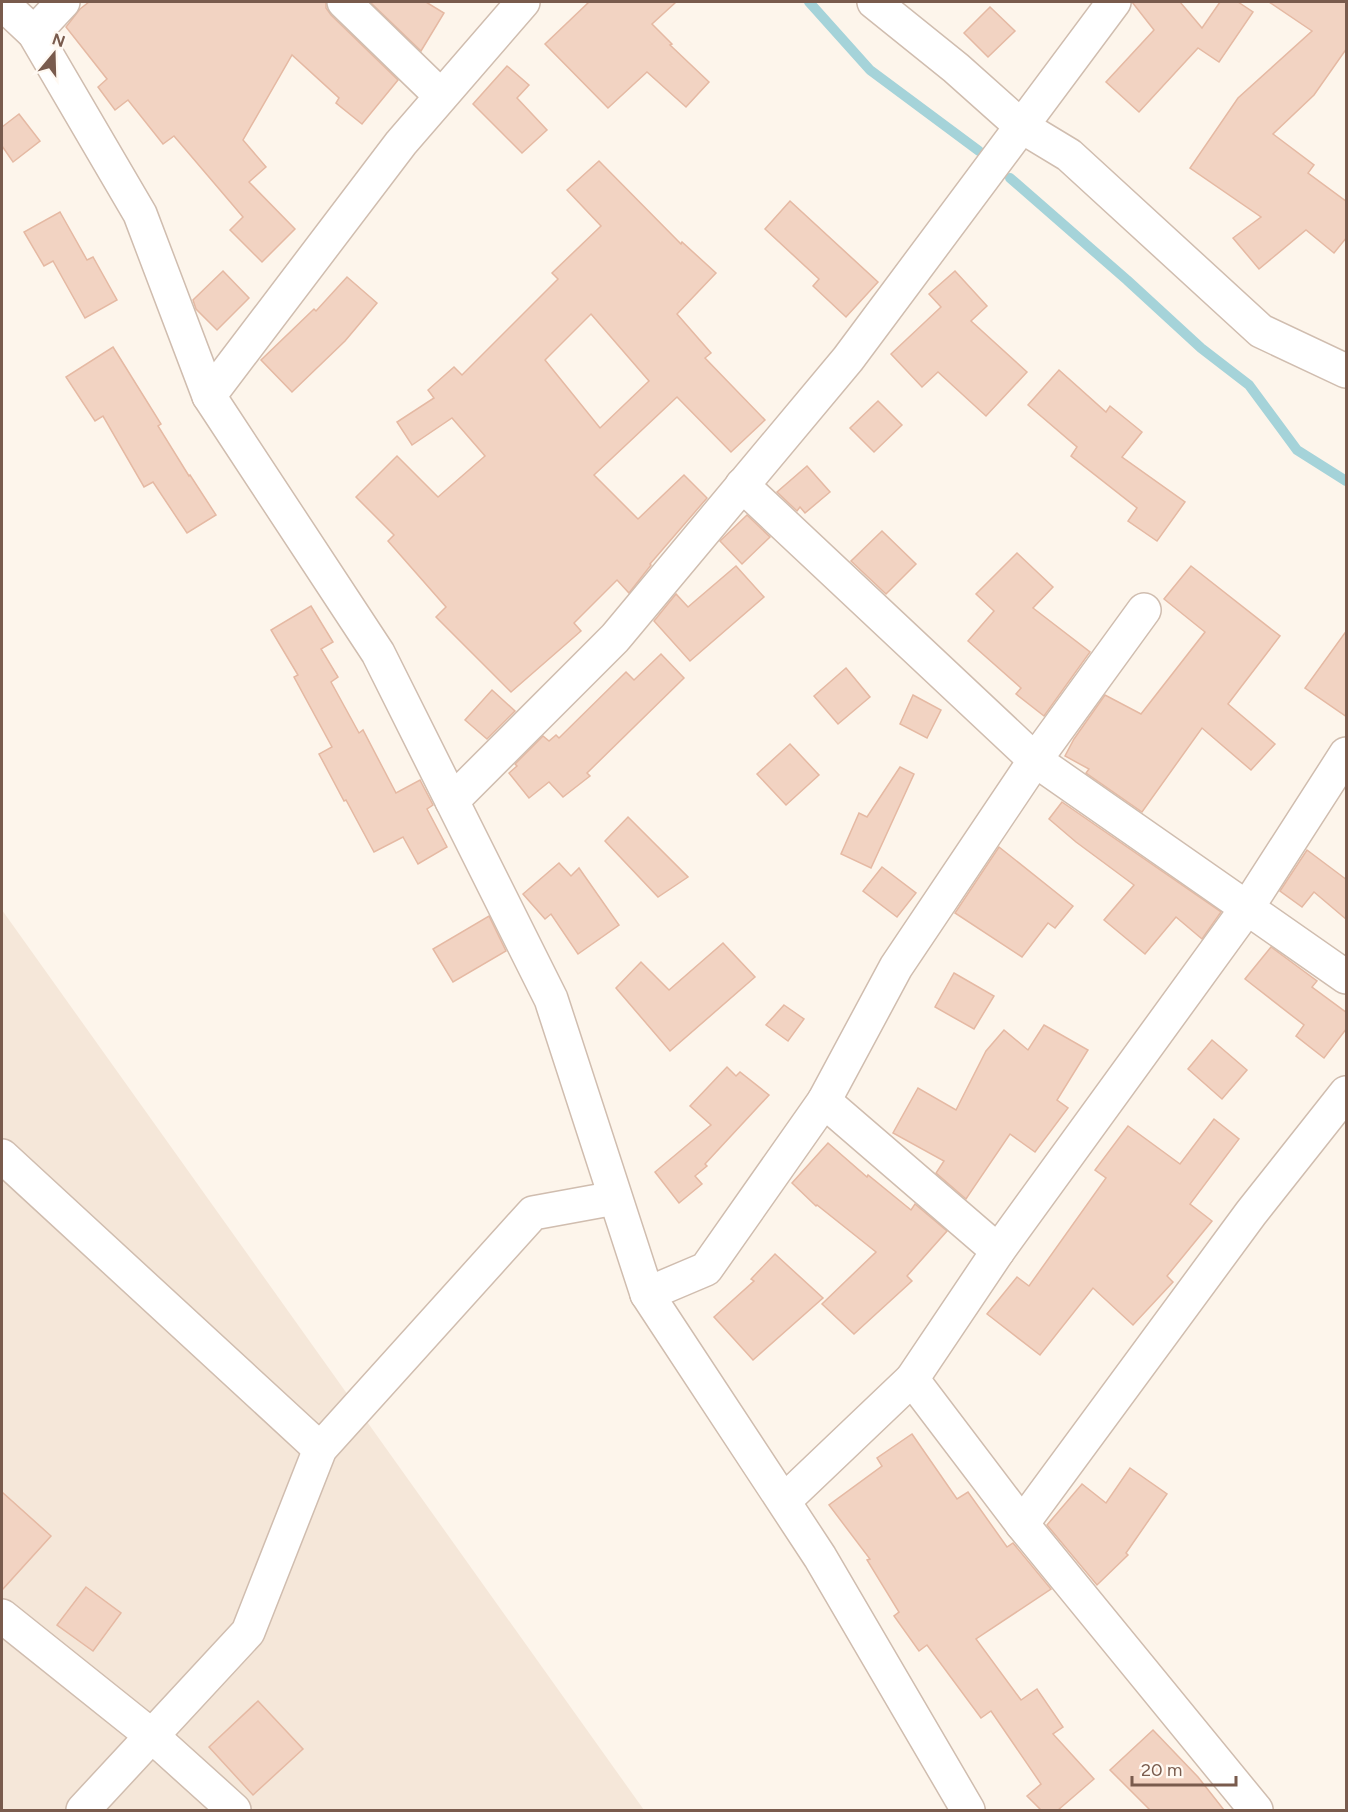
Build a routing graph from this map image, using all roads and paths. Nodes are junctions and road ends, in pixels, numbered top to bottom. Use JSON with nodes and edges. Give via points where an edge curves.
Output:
{"nodes":[{"id":1,"x":63,"y":2,"type":"edge"},
{"id":2,"x":344,"y":2,"type":"edge"},
{"id":3,"x":524,"y":2,"type":"edge"},
{"id":4,"x":874,"y":2,"type":"edge"},
{"id":5,"x":1114,"y":2,"type":"edge"},
{"id":6,"x":2,"y":3,"type":"edge"},
{"id":7,"x":34,"y":33,"type":"junction"},
{"id":8,"x":441,"y":96,"type":"junction"},
{"id":9,"x":1021,"y":126,"type":"junction"},
{"id":10,"x":1347,"y":371,"type":"edge"},
{"id":11,"x":209,"y":396,"type":"junction"},
{"id":12,"x":742,"y":485,"type":"junction"},
{"id":13,"x":1144,"y":610,"type":"dead end"},
{"id":14,"x":1347,"y":754,"type":"edge"},
{"id":15,"x":1035,"y":760,"type":"junction"},
{"id":16,"x":452,"y":801,"type":"junction"},
{"id":17,"x":1247,"y":908,"type":"junction"},
{"id":18,"x":1347,"y":977,"type":"edge"},
{"id":19,"x":1347,"y":1093,"type":"edge"},
{"id":20,"x":824,"y":1101,"type":"junction"},
{"id":21,"x":2,"y":1156,"type":"edge"},
{"id":22,"x":615,"y":1198,"type":"junction"},
{"id":23,"x":998,"y":1251,"type":"junction"},
{"id":24,"x":647,"y":1294,"type":"junction"},
{"id":25,"x":912,"y":1379,"type":"junction"},
{"id":26,"x":320,"y":1449,"type":"junction"},
{"id":27,"x":784,"y":1501,"type":"junction"},
{"id":28,"x":1022,"y":1524,"type":"junction"},
{"id":29,"x":2,"y":1616,"type":"edge"},
{"id":30,"x":152,"y":1736,"type":"junction"},
{"id":31,"x":82,"y":1810,"type":"edge"},
{"id":32,"x":234,"y":1810,"type":"edge"},
{"id":33,"x":968,"y":1810,"type":"edge"},
{"id":34,"x":1256,"y":1810,"type":"edge"}],
"edges":[{"from":1,"to":7,"type":"street"},
{"from":2,"to":8,"type":"street"},
{"from":3,"to":8,"type":"street"},
{"from":4,"to":9,"type":"street"},
{"from":5,"to":9,"type":"street"},
{"from":6,"to":7,"type":"street"},
{"from":7,"to":11,"type":"street","via":[[140,214]]},
{"from":8,"to":11,"type":"street"},
{"from":9,"to":10,"type":"street","via":[[1069,155],[1261,331]]},
{"from":9,"to":12,"type":"street","via":[[848,358]]},
{"from":11,"to":16,"type":"street","via":[[378,653]]},
{"from":12,"to":15,"type":"street"},
{"from":12,"to":16,"type":"street","via":[[615,638]]},
{"from":13,"to":15,"type":"street"},
{"from":14,"to":17,"type":"street"},
{"from":15,"to":17,"type":"street"},
{"from":15,"to":20,"type":"street","via":[[896,967]]},
{"from":16,"to":22,"type":"street","via":[[551,999]]},
{"from":17,"to":18,"type":"street"},
{"from":17,"to":23,"type":"street"},
{"from":19,"to":28,"type":"street","via":[[1251,1213]]},
{"from":20,"to":23,"type":"street"},
{"from":20,"to":24,"type":"street","via":[[706,1269]]},
{"from":21,"to":26,"type":"street"},
{"from":22,"to":24,"type":"street"},
{"from":22,"to":26,"type":"street","via":[[533,1213]]},
{"from":23,"to":25,"type":"street"},
{"from":24,"to":27,"type":"street"},
{"from":25,"to":27,"type":"street"},
{"from":25,"to":28,"type":"street"},
{"from":26,"to":30,"type":"street","via":[[248,1632]]},
{"from":27,"to":33,"type":"street"},
{"from":28,"to":34,"type":"street"},
{"from":29,"to":30,"type":"street"},
{"from":30,"to":31,"type":"street"},
{"from":30,"to":32,"type":"street"}]}
